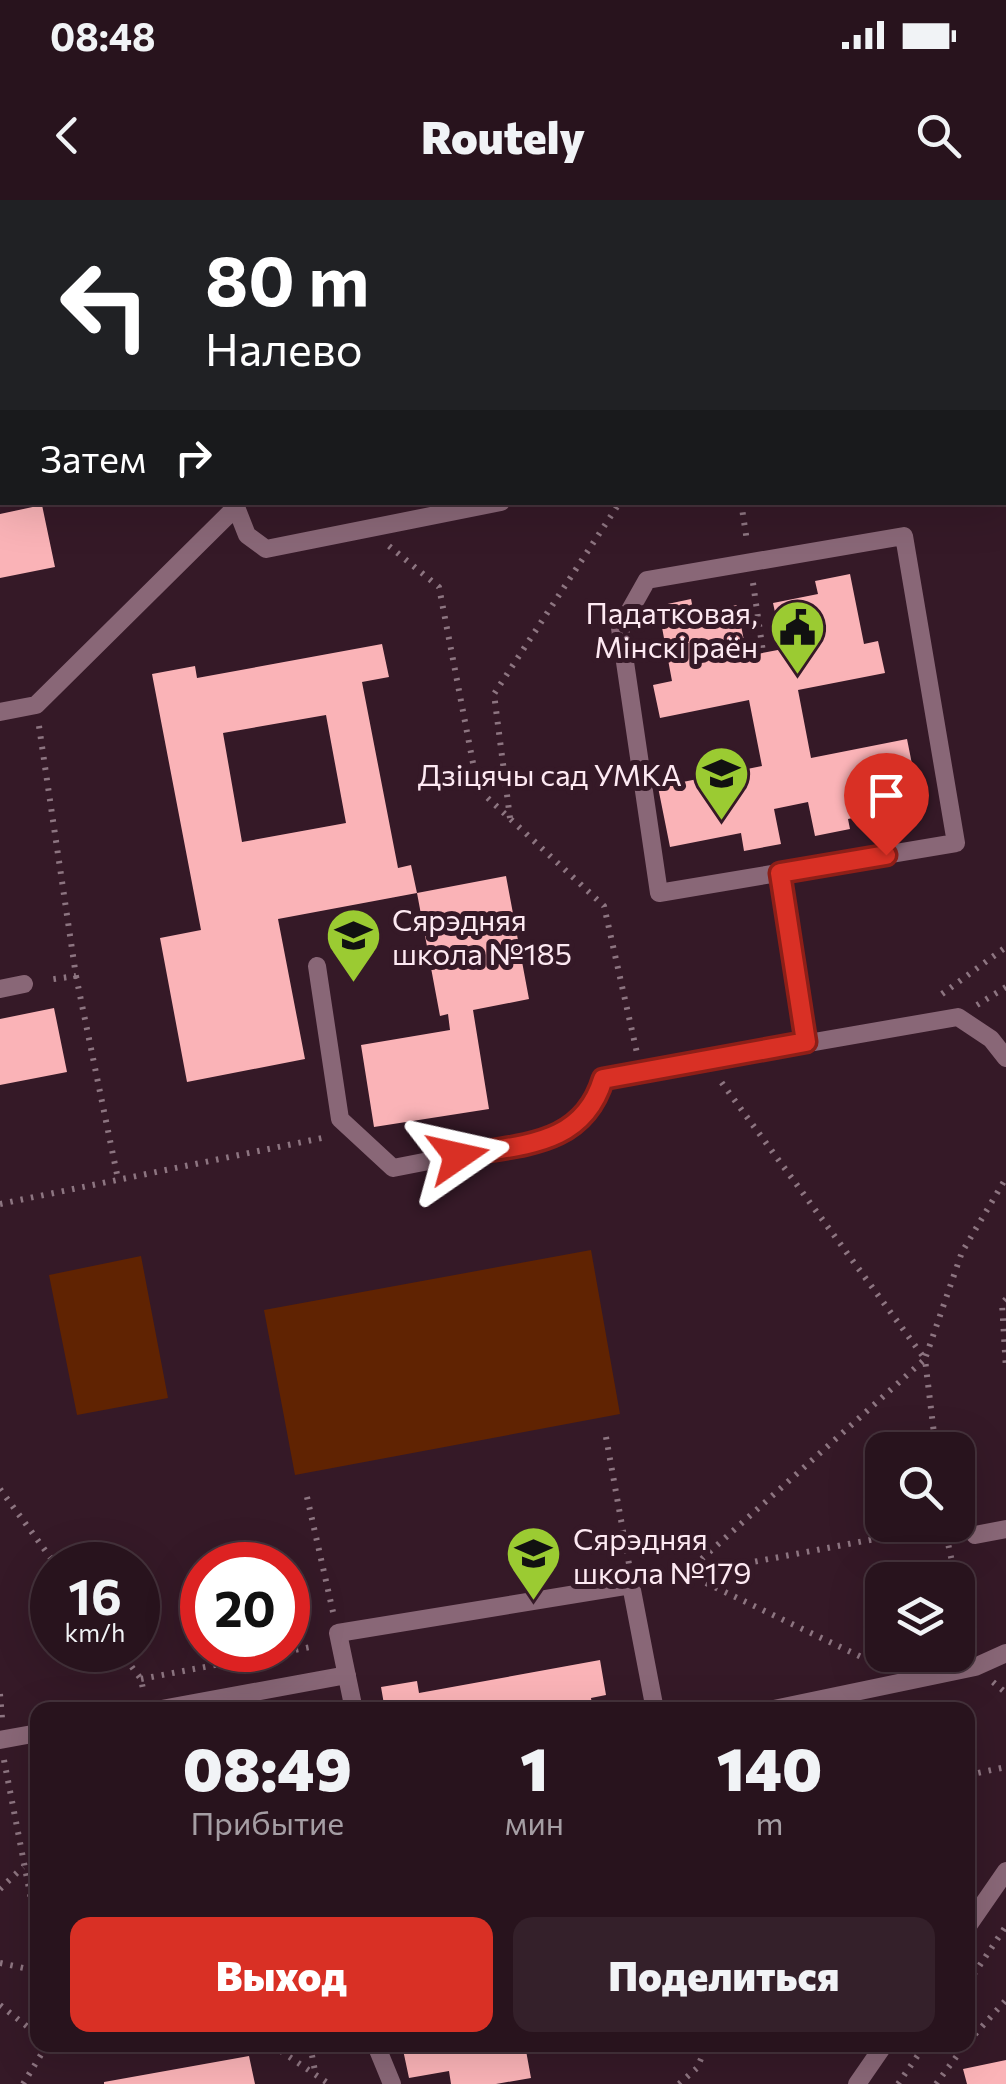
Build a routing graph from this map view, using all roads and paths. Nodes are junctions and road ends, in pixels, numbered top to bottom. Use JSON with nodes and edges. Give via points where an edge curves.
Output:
{"nodes":[{"id":1,"x":486,"y":505,"type":"edge"},
{"id":2,"x":618,"y":505,"type":"edge"},
{"id":3,"x":235,"y":506,"type":"edge"},
{"id":4,"x":368,"y":529,"type":"junction"},
{"id":5,"x":36,"y":705,"type":"junction"},
{"id":6,"x":0,"y":712,"type":"edge"},
{"id":7,"x":510,"y":820,"type":"junction"},
{"id":8,"x":780,"y":873,"type":"junction"},
{"id":9,"x":1006,"y":948,"type":"edge"},
{"id":10,"x":317,"y":966,"type":"dead end"},
{"id":11,"x":76,"y":976,"type":"junction"},
{"id":12,"x":24,"y":984,"type":"joint"},
{"id":13,"x":0,"y":989,"type":"edge"},
{"id":14,"x":900,"y":1024,"type":"junction"},
{"id":15,"x":806,"y":1042,"type":"junction"},
{"id":16,"x":1006,"y":1058,"type":"edge"},
{"id":17,"x":705,"y":1061,"type":"junction"},
{"id":18,"x":642,"y":1073,"type":"junction"},
{"id":19,"x":354,"y":1132,"type":"junction"},
{"id":20,"x":1006,"y":1178,"type":"edge"},
{"id":21,"x":118,"y":1179,"type":"junction"},
{"id":22,"x":0,"y":1204,"type":"edge"},
{"id":23,"x":1006,"y":1299,"type":"edge"},
{"id":24,"x":925,"y":1359,"type":"junction"},
{"id":25,"x":1006,"y":1369,"type":"edge"},
{"id":26,"x":934,"y":1432,"type":"edge"},
{"id":27,"x":606,"y":1437,"type":"dead end"},
{"id":28,"x":0,"y":1489,"type":"edge"},
{"id":29,"x":307,"y":1496,"type":"dead end"},
{"id":30,"x":1006,"y":1529,"type":"edge"},
{"id":31,"x":976,"y":1535,"type":"dead end"},
{"id":32,"x":865,"y":1540,"type":"edge"},
{"id":33,"x":39,"y":1542,"type":"edge"},
{"id":34,"x":686,"y":1574,"type":"junction"},
{"id":35,"x":632,"y":1585,"type":"junction"},
{"id":36,"x":339,"y":1637,"type":"junction"},
{"id":37,"x":1006,"y":1653,"type":"edge"},
{"id":38,"x":975,"y":1667,"type":"edge"},
{"id":39,"x":136,"y":1672,"type":"edge"},
{"id":40,"x":950,"y":1672,"type":"edge"},
{"id":41,"x":347,"y":1675,"type":"junction"},
{"id":42,"x":141,"y":1679,"type":"junction"},
{"id":43,"x":911,"y":1680,"type":"junction"},
{"id":44,"x":869,"y":1689,"type":"junction"},
{"id":45,"x":145,"y":1702,"type":"edge"},
{"id":46,"x":200,"y":1702,"type":"edge"},
{"id":47,"x":352,"y":1702,"type":"edge"},
{"id":48,"x":654,"y":1702,"type":"edge"},
{"id":49,"x":806,"y":1702,"type":"edge"},
{"id":50,"x":872,"y":1702,"type":"edge"},
{"id":51,"x":30,"y":1734,"type":"edge"},
{"id":52,"x":0,"y":1740,"type":"edge"},
{"id":53,"x":1006,"y":1766,"type":"edge"},
{"id":54,"x":975,"y":1773,"type":"edge"},
{"id":55,"x":0,"y":1787,"type":"edge"},
{"id":56,"x":22,"y":1867,"type":"junction"},
{"id":57,"x":1006,"y":1871,"type":"edge"},
{"id":58,"x":0,"y":1888,"type":"edge"},
{"id":59,"x":30,"y":1899,"type":"edge"},
{"id":60,"x":975,"y":1916,"type":"edge"},
{"id":61,"x":1006,"y":1926,"type":"edge"},
{"id":62,"x":0,"y":1963,"type":"edge"},
{"id":63,"x":30,"y":1969,"type":"edge"},
{"id":64,"x":975,"y":1972,"type":"edge"},
{"id":65,"x":1006,"y":2000,"type":"edge"},
{"id":66,"x":0,"y":2005,"type":"edge"},
{"id":67,"x":30,"y":2029,"type":"edge"},
{"id":68,"x":975,"y":2033,"type":"edge"},
{"id":69,"x":43,"y":2052,"type":"edge"},
{"id":70,"x":284,"y":2052,"type":"edge"},
{"id":71,"x":311,"y":2052,"type":"edge"},
{"id":72,"x":379,"y":2052,"type":"edge"},
{"id":73,"x":704,"y":2052,"type":"edge"},
{"id":74,"x":879,"y":2052,"type":"edge"},
{"id":75,"x":920,"y":2052,"type":"edge"},
{"id":76,"x":959,"y":2052,"type":"edge"},
{"id":77,"x":315,"y":2071,"type":"junction"},
{"id":78,"x":23,"y":2084,"type":"edge"},
{"id":79,"x":329,"y":2084,"type":"edge"},
{"id":80,"x":392,"y":2084,"type":"edge"},
{"id":81,"x":679,"y":2084,"type":"edge"},
{"id":82,"x":857,"y":2084,"type":"edge"},
{"id":83,"x":898,"y":2084,"type":"edge"},
{"id":84,"x":936,"y":2084,"type":"edge"}],
"edges":[{"from":1,"to":4,"type":"lane"},
{"from":2,"to":7,"type":"path","via":[[494,694]]},
{"from":3,"to":4,"type":"lane","via":[[247,535],[266,549]]},
{"from":3,"to":5,"type":"lane"},
{"from":4,"to":7,"type":"path","via":[[439,587],[478,789]]},
{"from":5,"to":6,"type":"lane"},
{"from":5,"to":11,"type":"path"},
{"from":7,"to":18,"type":"path","via":[[604,906]]},
{"from":8,"to":8,"type":"lane","via":[[956,843],[904,536],[648,580],[620,628],[659,892]]},
{"from":8,"to":15,"type":"lane"},
{"from":9,"to":14,"type":"path"},
{"from":10,"to":19,"type":"lane","via":[[340,1119]]},
{"from":11,"to":12,"type":"path"},
{"from":11,"to":21,"type":"path"},
{"from":12,"to":13,"type":"lane"},
{"from":14,"to":15,"type":"lane"},
{"from":14,"to":16,"type":"lane","via":[[958,1017]]},
{"from":15,"to":17,"type":"lane"},
{"from":17,"to":18,"type":"lane"},
{"from":17,"to":24,"type":"path"},
{"from":18,"to":19,"type":"lane","via":[[603,1079],[578,1126],[557,1136],[393,1168]]},
{"from":19,"to":21,"type":"path"},
{"from":20,"to":24,"type":"path","via":[[962,1252]]},
{"from":21,"to":22,"type":"path"},
{"from":23,"to":25,"type":"path"},
{"from":24,"to":26,"type":"path"},
{"from":24,"to":34,"type":"path"},
{"from":27,"to":35,"type":"path"},
{"from":28,"to":33,"type":"path"},
{"from":29,"to":36,"type":"path"},
{"from":30,"to":31,"type":"lane"},
{"from":32,"to":34,"type":"path"},
{"from":34,"to":35,"type":"path"},
{"from":34,"to":43,"type":"path"},
{"from":35,"to":36,"type":"lane"},
{"from":35,"to":48,"type":"lane"},
{"from":36,"to":41,"type":"lane"},
{"from":36,"to":42,"type":"path"},
{"from":37,"to":38,"type":"lane"},
{"from":39,"to":42,"type":"path"},
{"from":40,"to":43,"type":"lane"},
{"from":41,"to":46,"type":"lane"},
{"from":41,"to":47,"type":"lane"},
{"from":42,"to":45,"type":"path"},
{"from":43,"to":44,"type":"lane"},
{"from":44,"to":49,"type":"lane"},
{"from":44,"to":50,"type":"lane"},
{"from":51,"to":52,"type":"lane"},
{"from":53,"to":54,"type":"path"},
{"from":55,"to":56,"type":"path","via":[[5,1782]]},
{"from":56,"to":58,"type":"path"},
{"from":56,"to":59,"type":"path"},
{"from":57,"to":60,"type":"lane"},
{"from":61,"to":64,"type":"path"},
{"from":62,"to":63,"type":"path"},
{"from":65,"to":68,"type":"path"},
{"from":66,"to":67,"type":"path"},
{"from":69,"to":78,"type":"path"},
{"from":70,"to":77,"type":"path"},
{"from":71,"to":77,"type":"path"},
{"from":72,"to":80,"type":"lane"},
{"from":73,"to":81,"type":"path"},
{"from":74,"to":82,"type":"lane"},
{"from":75,"to":83,"type":"path"},
{"from":76,"to":84,"type":"path"},
{"from":77,"to":79,"type":"path"}]}
